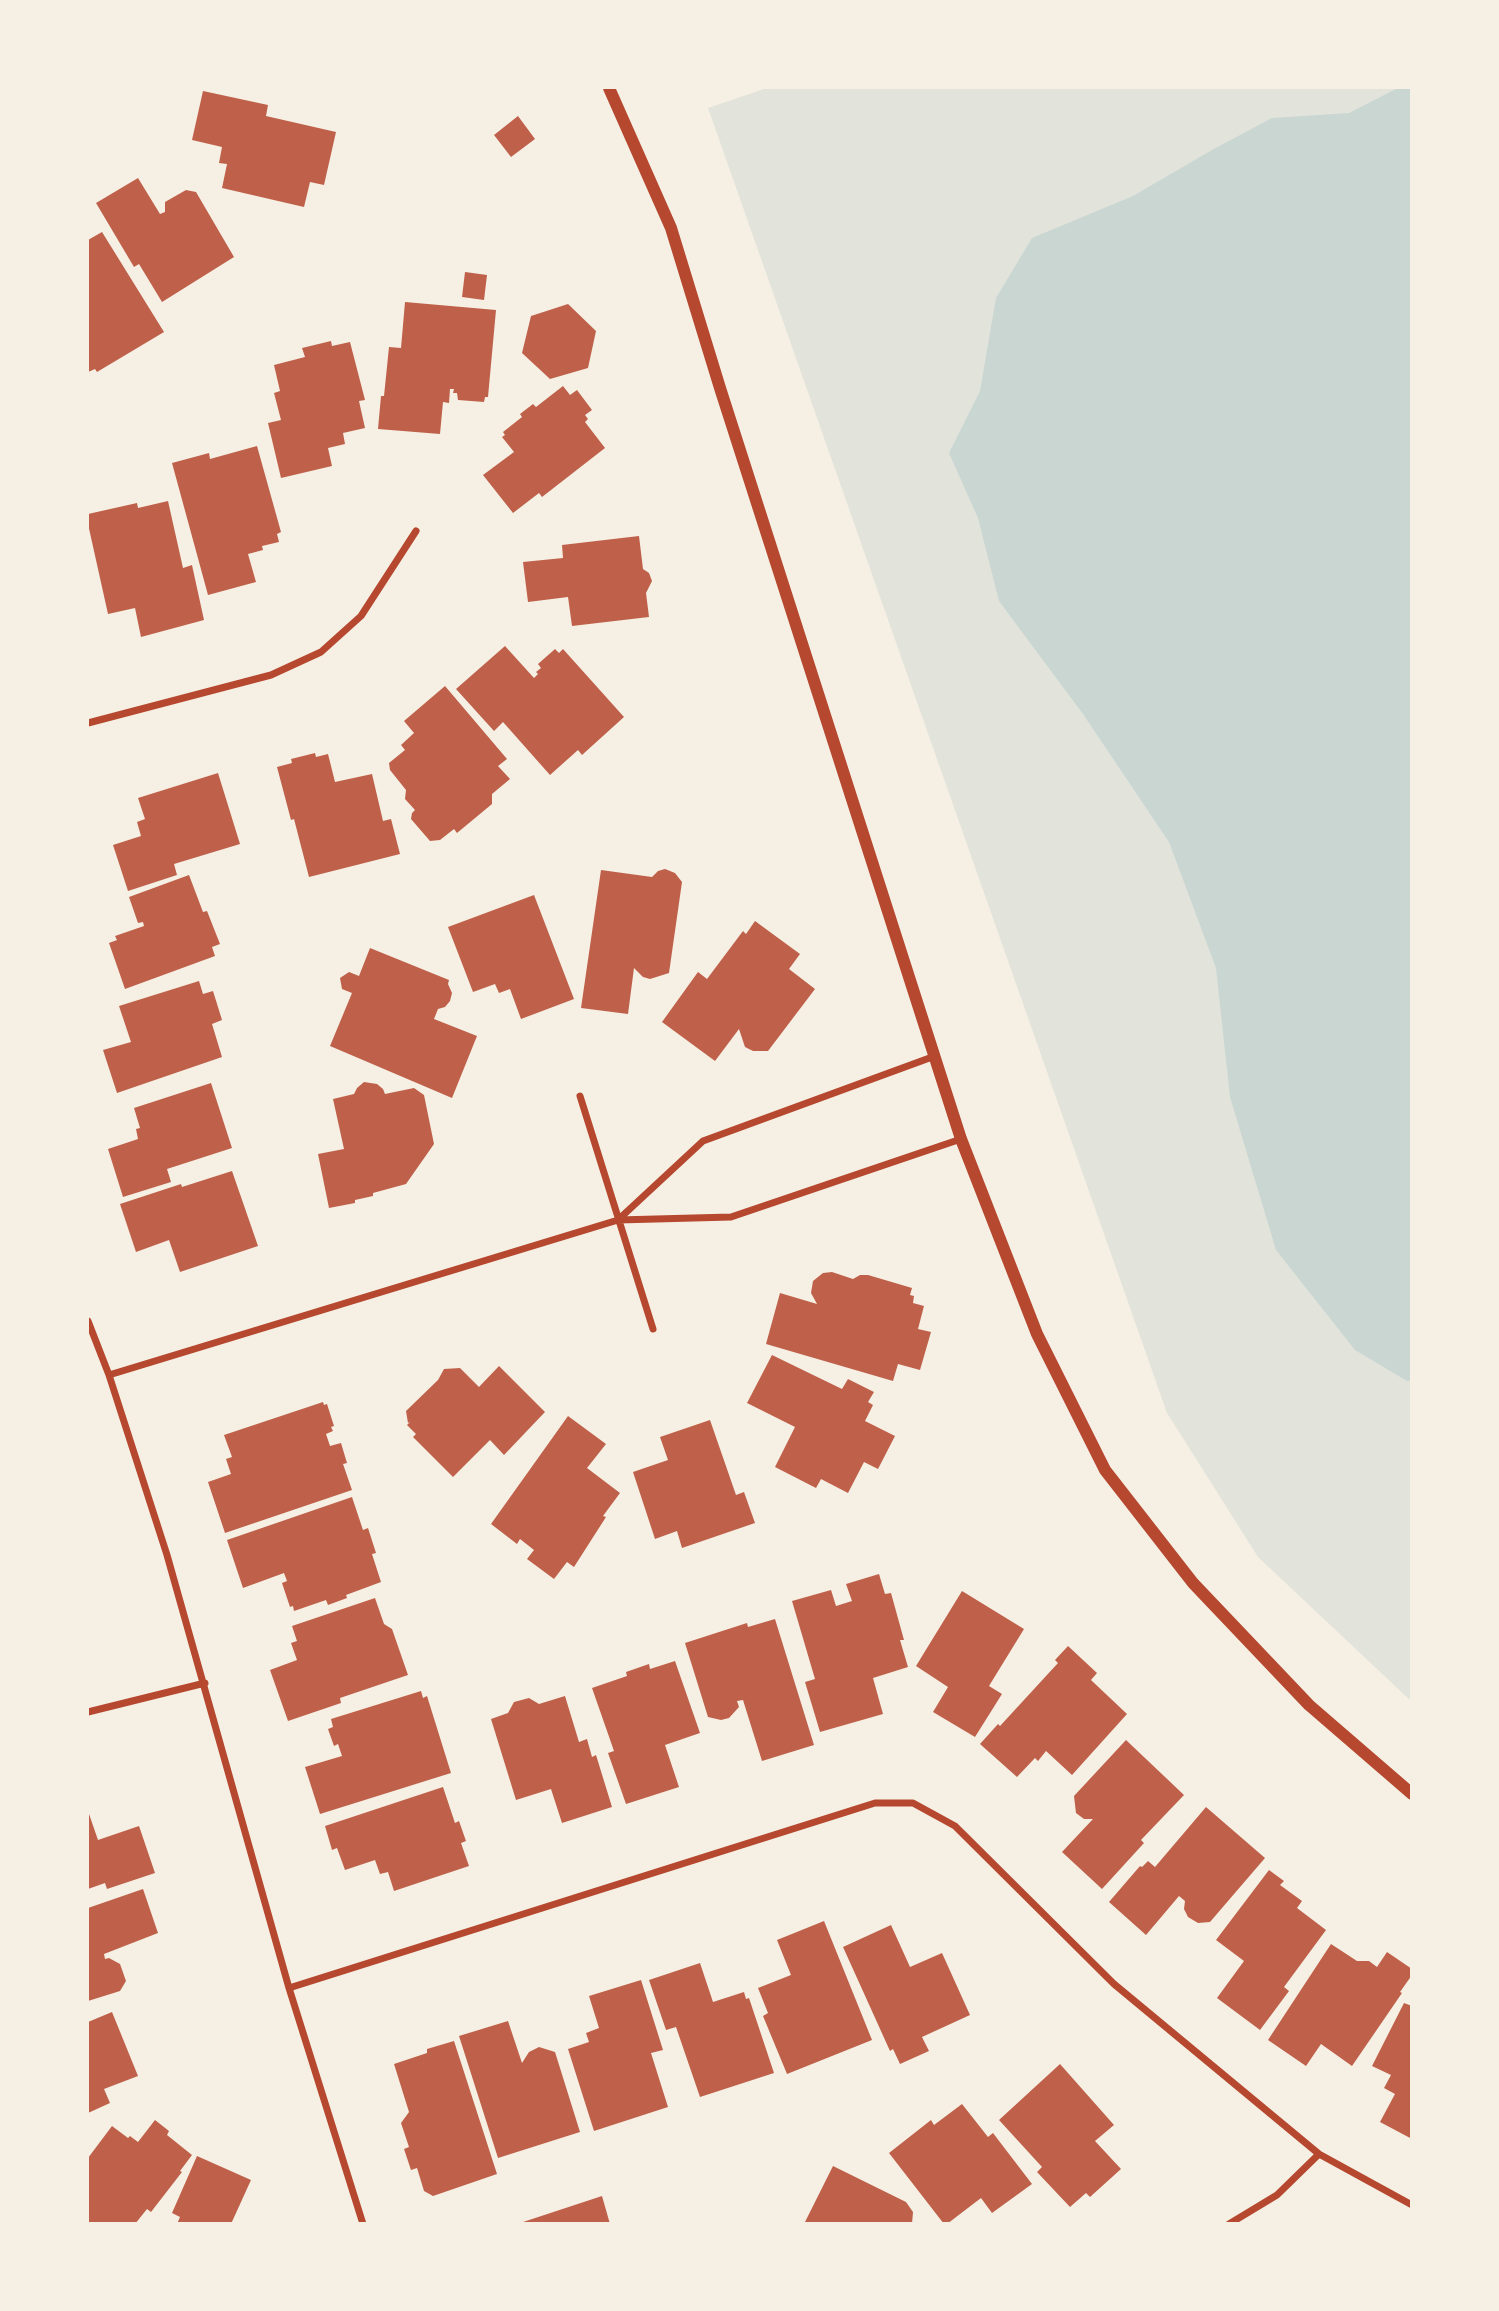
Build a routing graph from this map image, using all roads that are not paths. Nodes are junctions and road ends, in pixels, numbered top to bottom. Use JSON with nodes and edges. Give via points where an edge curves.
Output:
{"nodes":[{"id":1,"x":609,"y":88,"type":"edge"},
{"id":2,"x":416,"y":531,"type":"dead end"},
{"id":3,"x":88,"y":723,"type":"edge"},
{"id":4,"x":935,"y":1056,"type":"junction"},
{"id":5,"x":580,"y":1096,"type":"dead end"},
{"id":6,"x":961,"y":1139,"type":"junction"},
{"id":7,"x":618,"y":1220,"type":"junction"},
{"id":8,"x":88,"y":1321,"type":"edge"},
{"id":9,"x":653,"y":1329,"type":"dead end"},
{"id":10,"x":108,"y":1375,"type":"junction"},
{"id":11,"x":205,"y":1683,"type":"junction"},
{"id":12,"x":88,"y":1712,"type":"edge"},
{"id":13,"x":1412,"y":1794,"type":"edge"},
{"id":14,"x":289,"y":1987,"type":"junction"},
{"id":15,"x":1320,"y":2154,"type":"junction"},
{"id":16,"x":1412,"y":2205,"type":"edge"},
{"id":17,"x":363,"y":2224,"type":"edge"},
{"id":18,"x":1229,"y":2224,"type":"edge"}],
"edges":[{"from":1,"to":4,"type":"street","via":[[671,228]]},
{"from":2,"to":3,"type":"street","via":[[361,616],[321,652],[271,675]]},
{"from":4,"to":6,"type":"street"},
{"from":4,"to":7,"type":"street","via":[[703,1141]]},
{"from":5,"to":7,"type":"street"},
{"from":6,"to":7,"type":"street","via":[[730,1217]]},
{"from":6,"to":13,"type":"street","via":[[1037,1334],[1105,1470],[1193,1583],[1309,1705]]},
{"from":7,"to":9,"type":"street"},
{"from":7,"to":10,"type":"street"},
{"from":8,"to":10,"type":"street"},
{"from":10,"to":11,"type":"street"},
{"from":11,"to":12,"type":"street"},
{"from":11,"to":14,"type":"street"},
{"from":14,"to":15,"type":"street","via":[[875,1803],[913,1803],[956,1826],[1114,1984]]},
{"from":14,"to":17,"type":"street"},
{"from":15,"to":16,"type":"street"},
{"from":15,"to":18,"type":"street","via":[[1277,2195]]}]}
